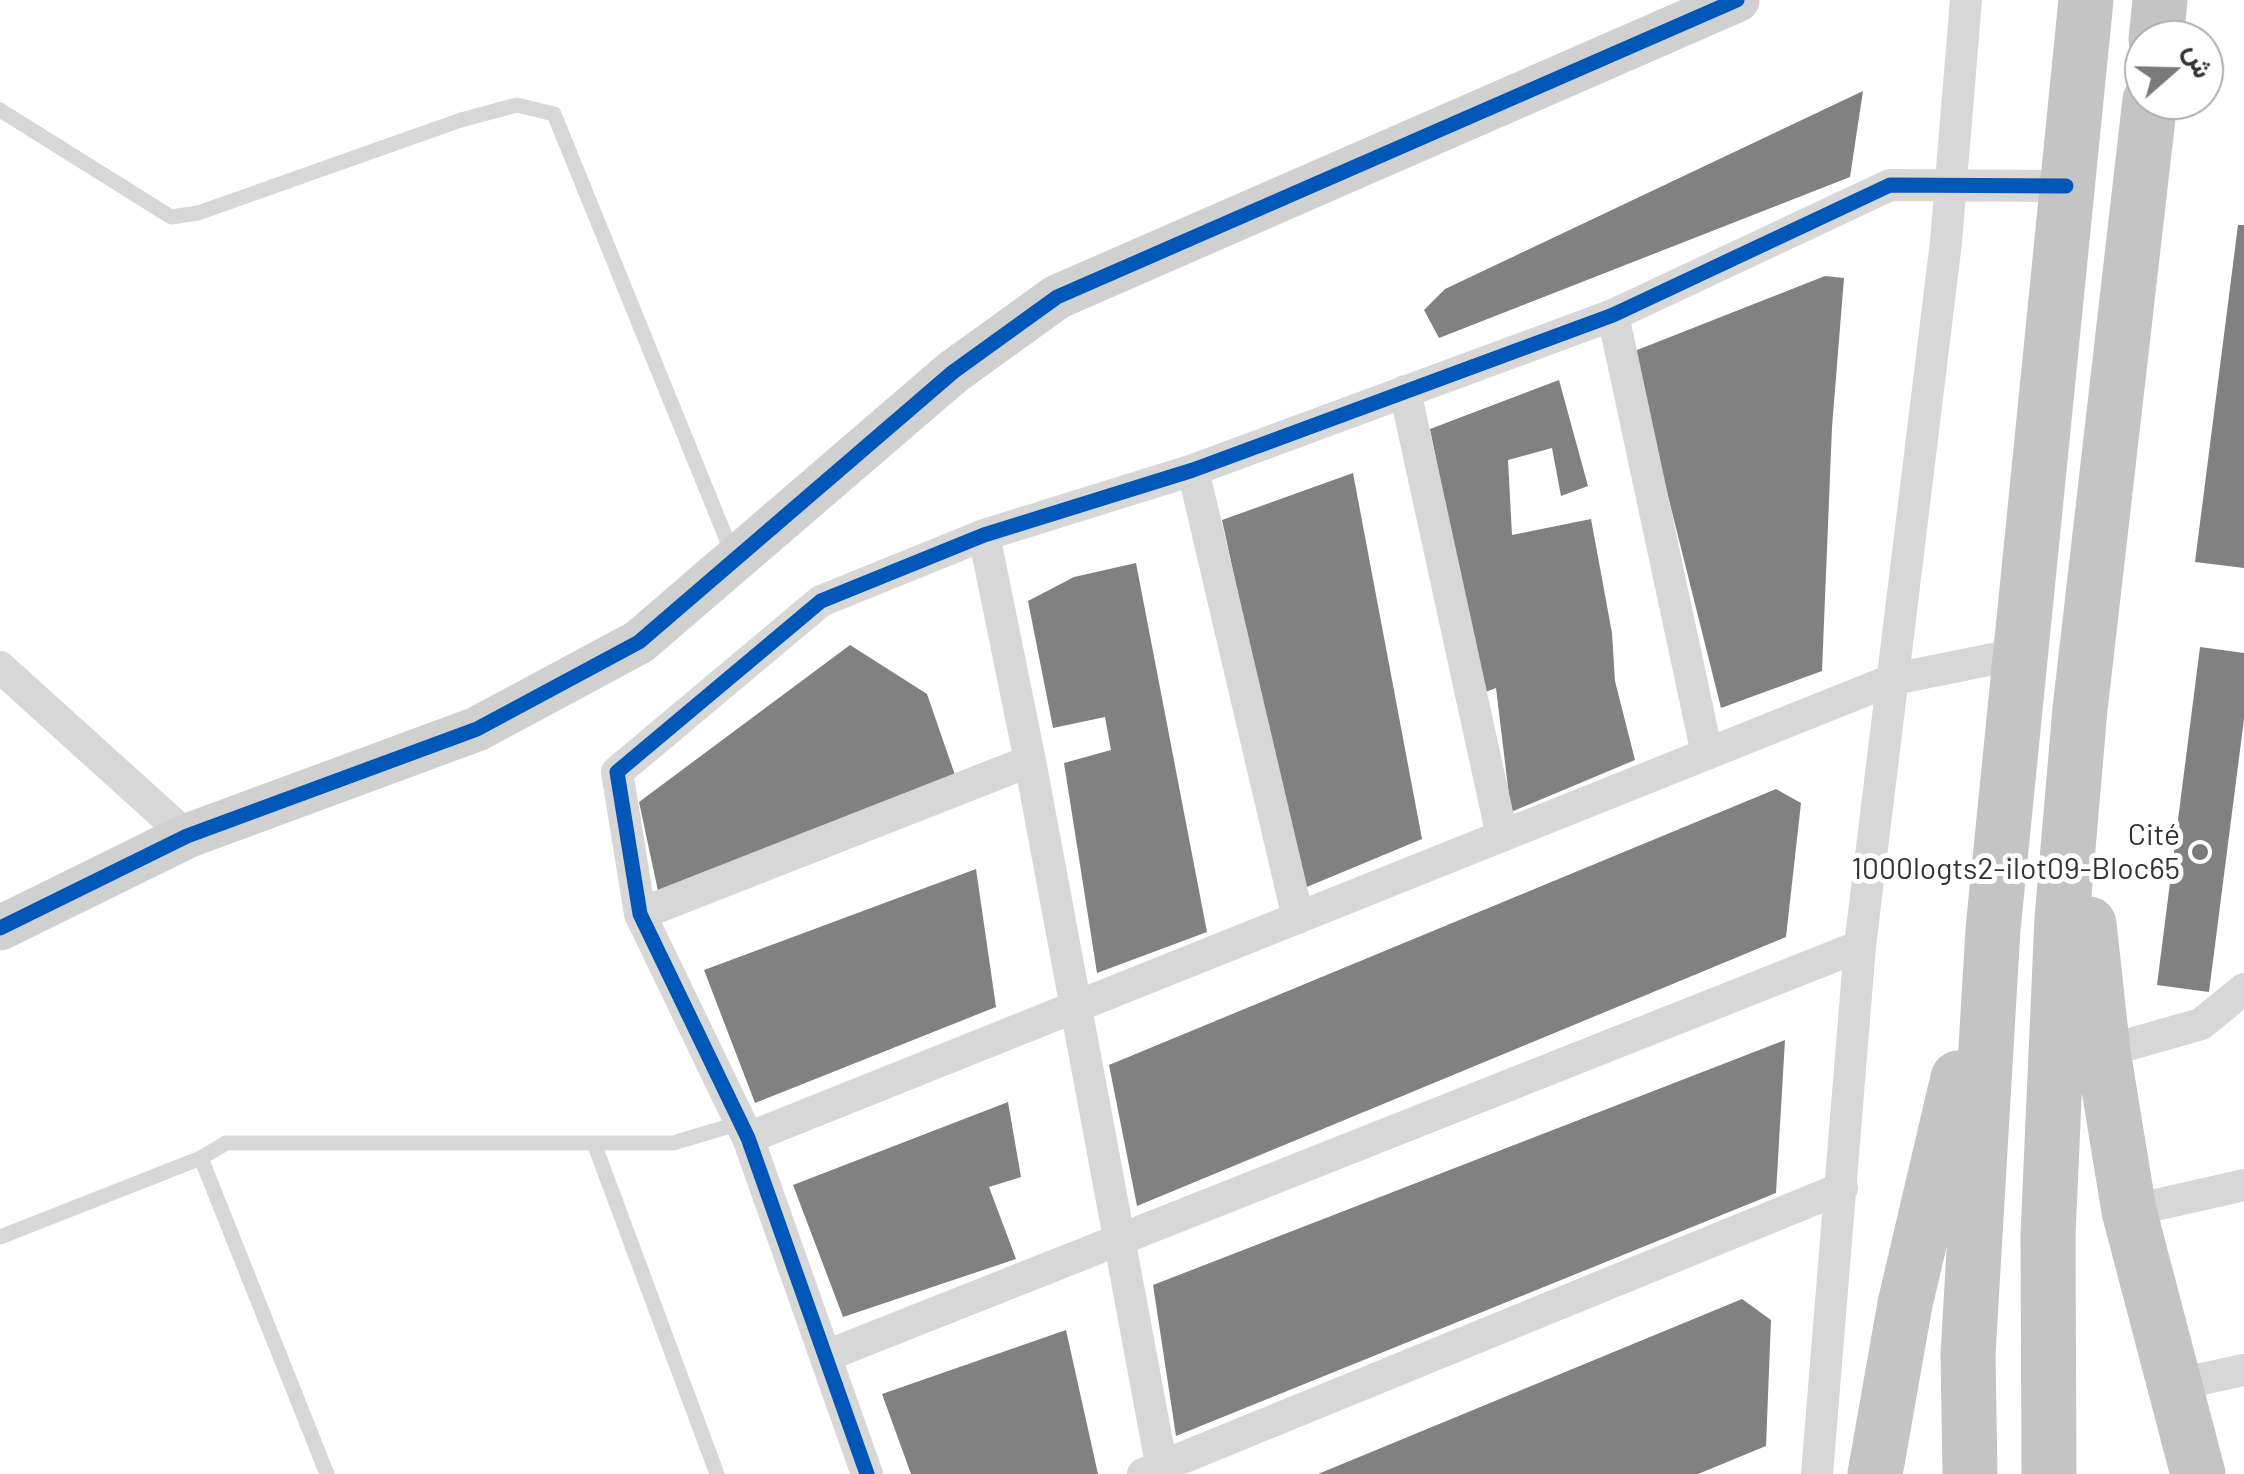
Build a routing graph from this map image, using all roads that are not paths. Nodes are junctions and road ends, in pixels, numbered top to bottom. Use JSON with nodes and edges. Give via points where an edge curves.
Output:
{"nodes":[{"id":1,"x":1737,"y":0,"type":"edge"},
{"id":2,"x":1966,"y":0,"type":"edge"},
{"id":3,"x":2086,"y":0,"type":"edge"},
{"id":4,"x":0,"y":110,"type":"edge"},
{"id":5,"x":2148,"y":120,"type":"edge"},
{"id":6,"x":1948,"y":186,"type":"junction"},
{"id":7,"x":2066,"y":186,"type":"junction"},
{"id":8,"x":1612,"y":315,"type":"junction"},
{"id":9,"x":1405,"y":392,"type":"junction"},
{"id":10,"x":1193,"y":470,"type":"junction"},
{"id":11,"x":984,"y":535,"type":"junction"},
{"id":12,"x":734,"y":558,"type":"junction"},
{"id":13,"x":2018,"y":654,"type":"junction"},
{"id":14,"x":0,"y":667,"type":"edge"},
{"id":15,"x":1894,"y":679,"type":"junction"},
{"id":16,"x":1706,"y":754,"type":"junction"},
{"id":17,"x":1030,"y":761,"type":"junction"},
{"id":18,"x":2074,"y":791,"type":"junction"},
{"id":19,"x":187,"y":836,"type":"junction"},
{"id":20,"x":1502,"y":836,"type":"junction"},
{"id":21,"x":640,"y":914,"type":"junction"},
{"id":22,"x":1298,"y":918,"type":"junction"},
{"id":23,"x":3,"y":923,"type":"edge"},
{"id":24,"x":1993,"y":929,"type":"junction"},
{"id":25,"x":1860,"y":946,"type":"junction"},
{"id":26,"x":2244,"y":989,"type":"edge"},
{"id":27,"x":1076,"y":1007,"type":"junction"},
{"id":28,"x":2103,"y":1052,"type":"junction"},
{"id":29,"x":744,"y":1130,"type":"junction"},
{"id":30,"x":595,"y":1146,"type":"junction"},
{"id":31,"x":201,"y":1158,"type":"junction"},
{"id":32,"x":2244,"y":1185,"type":"edge"},
{"id":33,"x":1842,"y":1188,"type":"junction"},
{"id":34,"x":2129,"y":1211,"type":"junction"},
{"id":35,"x":0,"y":1237,"type":"edge"},
{"id":36,"x":1119,"y":1237,"type":"junction"},
{"id":37,"x":826,"y":1356,"type":"junction"},
{"id":38,"x":2244,"y":1370,"type":"edge"},
{"id":39,"x":2174,"y":1386,"type":"junction"},
{"id":40,"x":1156,"y":1471,"type":"edge"},
{"id":41,"x":327,"y":1474,"type":"edge"},
{"id":42,"x":717,"y":1474,"type":"edge"},
{"id":43,"x":868,"y":1474,"type":"edge"},
{"id":44,"x":1817,"y":1474,"type":"edge"},
{"id":45,"x":1875,"y":1474,"type":"edge"},
{"id":46,"x":1970,"y":1474,"type":"edge"},
{"id":47,"x":2048,"y":1474,"type":"edge"},
{"id":48,"x":2198,"y":1474,"type":"edge"}],
"edges":[{"from":1,"to":12,"type":"street","via":[[1057,297],[952,372]]},
{"from":2,"to":6,"type":"street"},
{"from":3,"to":7,"type":"highway"},
{"from":4,"to":12,"type":"lane","via":[[171,217],[498,110],[517,105],[554,114]]},
{"from":5,"to":18,"type":"highway"},
{"from":6,"to":7,"type":"street"},
{"from":6,"to":8,"type":"street","via":[[1890,185]]},
{"from":6,"to":15,"type":"street"},
{"from":7,"to":13,"type":"highway"},
{"from":8,"to":9,"type":"street"},
{"from":8,"to":16,"type":"street"},
{"from":9,"to":10,"type":"street"},
{"from":9,"to":20,"type":"street"},
{"from":10,"to":11,"type":"street"},
{"from":10,"to":22,"type":"street"},
{"from":11,"to":17,"type":"street"},
{"from":11,"to":21,"type":"street","via":[[821,601],[617,772]]},
{"from":12,"to":19,"type":"street","via":[[639,642],[477,729]]},
{"from":13,"to":15,"type":"street"},
{"from":13,"to":24,"type":"highway"},
{"from":14,"to":19,"type":"street"},
{"from":15,"to":16,"type":"street"},
{"from":15,"to":25,"type":"street"},
{"from":16,"to":20,"type":"street"},
{"from":17,"to":21,"type":"street"},
{"from":17,"to":27,"type":"street"},
{"from":18,"to":28,"type":"highway"},
{"from":18,"to":47,"type":"highway","via":[[2048,1235]]},
{"from":19,"to":23,"type":"street"},
{"from":20,"to":22,"type":"street"},
{"from":21,"to":29,"type":"street"},
{"from":22,"to":27,"type":"street"},
{"from":24,"to":45,"type":"highway","via":[[1905,1304]]},
{"from":24,"to":46,"type":"highway","via":[[1968,1354]]},
{"from":25,"to":33,"type":"street"},
{"from":25,"to":36,"type":"street"},
{"from":26,"to":28,"type":"street","via":[[2202,1024]]},
{"from":27,"to":29,"type":"street"},
{"from":27,"to":36,"type":"street"},
{"from":28,"to":34,"type":"highway"},
{"from":29,"to":30,"type":"lane","via":[[672,1143]]},
{"from":29,"to":37,"type":"street"},
{"from":30,"to":31,"type":"lane","via":[[226,1143]]},
{"from":30,"to":42,"type":"lane"},
{"from":31,"to":35,"type":"lane"},
{"from":31,"to":41,"type":"lane"},
{"from":32,"to":34,"type":"street"},
{"from":33,"to":40,"type":"street"},
{"from":33,"to":44,"type":"street"},
{"from":34,"to":39,"type":"highway"},
{"from":36,"to":37,"type":"street"},
{"from":36,"to":40,"type":"street"},
{"from":37,"to":43,"type":"street"},
{"from":38,"to":39,"type":"street"},
{"from":39,"to":48,"type":"highway"}]}
